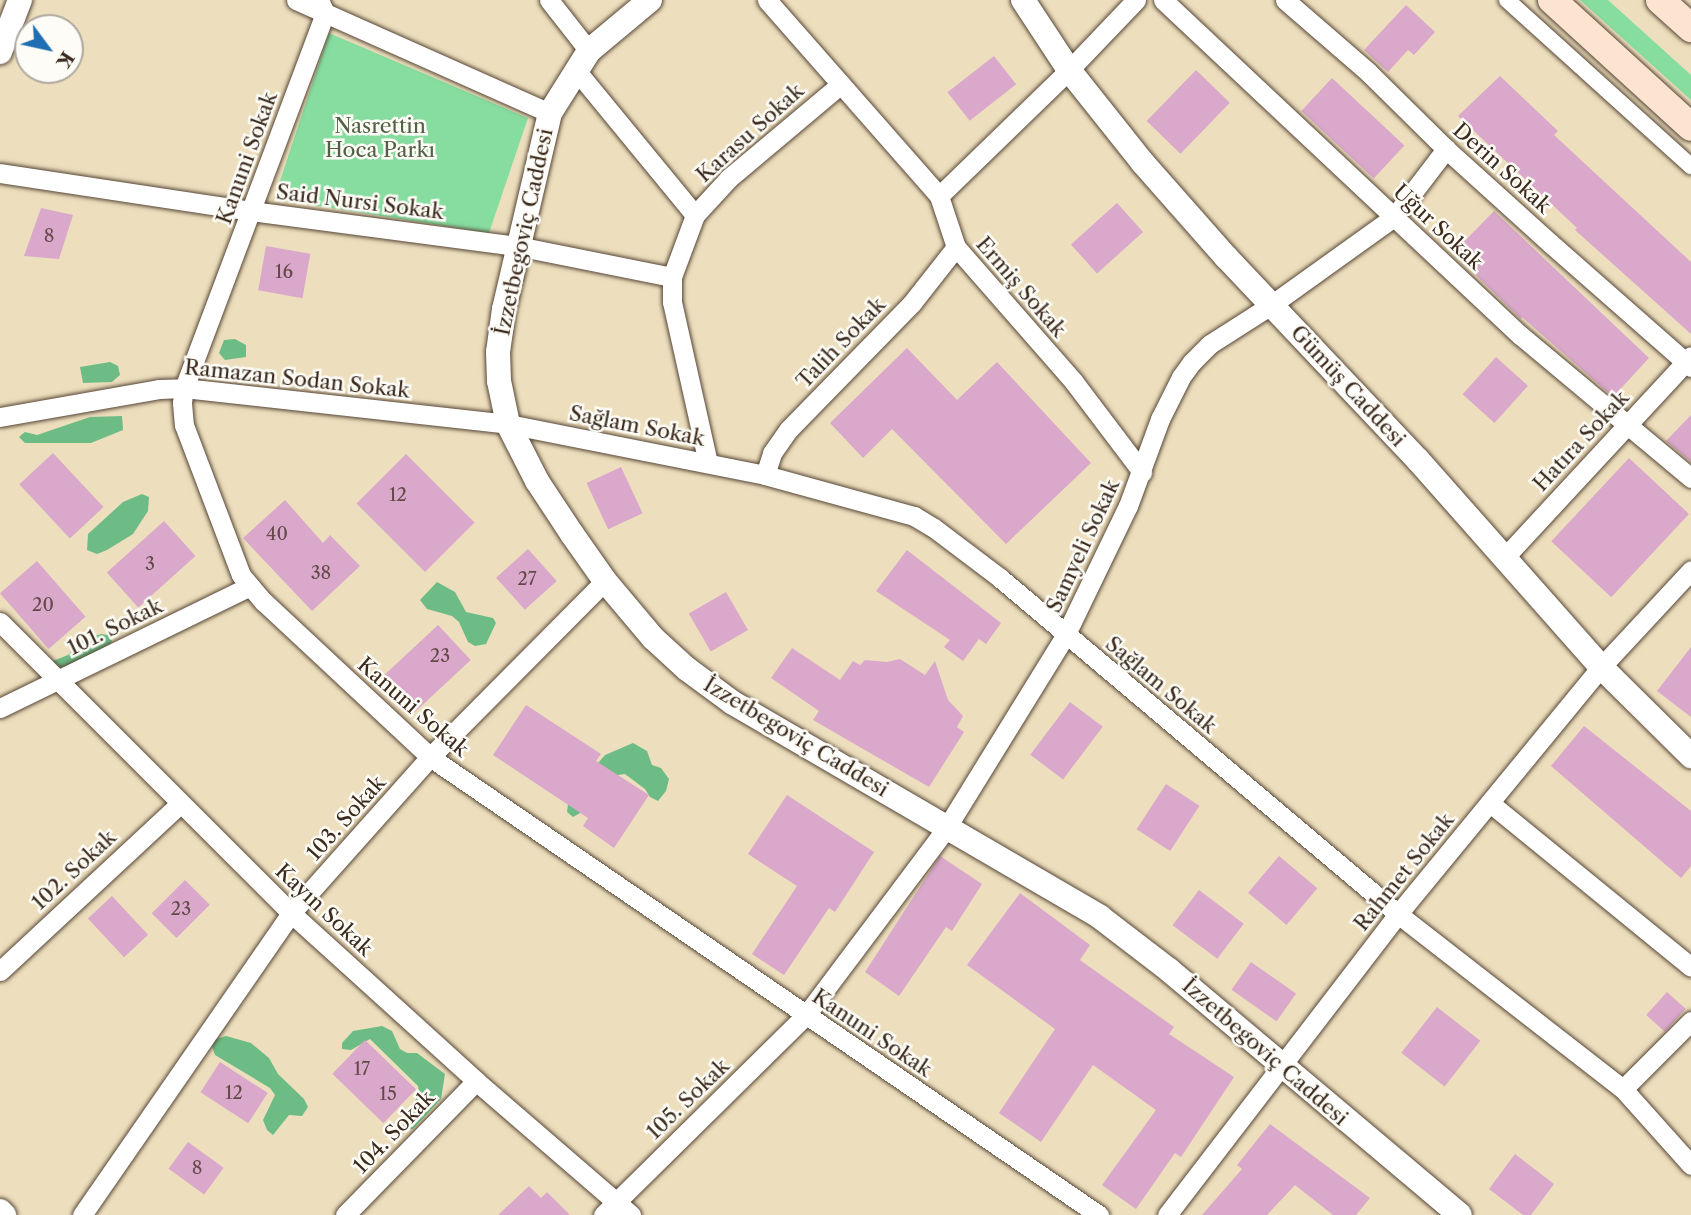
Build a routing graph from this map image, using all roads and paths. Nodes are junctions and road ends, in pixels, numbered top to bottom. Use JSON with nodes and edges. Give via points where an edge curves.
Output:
{"nodes":[{"id":1,"x":20,"y":0,"type":"edge"},
{"id":2,"x":296,"y":0,"type":"edge"},
{"id":3,"x":549,"y":0,"type":"edge"},
{"id":4,"x":650,"y":0,"type":"edge"},
{"id":5,"x":767,"y":0,"type":"edge"},
{"id":6,"x":1023,"y":0,"type":"edge"},
{"id":7,"x":1136,"y":0,"type":"edge"},
{"id":8,"x":1163,"y":0,"type":"edge"},
{"id":9,"x":1285,"y":0,"type":"edge"},
{"id":10,"x":1507,"y":0,"type":"edge"},
{"id":11,"x":1552,"y":0,"type":"edge"},
{"id":12,"x":1660,"y":0,"type":"edge"},
{"id":13,"x":322,"y":6,"type":"edge"},
{"id":14,"x":1691,"y":28,"type":"edge"},
{"id":15,"x":0,"y":52,"type":"edge"},
{"id":16,"x":582,"y":60,"type":"junction"},
{"id":17,"x":1069,"y":70,"type":"junction"},
{"id":18,"x":841,"y":84,"type":"junction"},
{"id":19,"x":550,"y":113,"type":"junction"},
{"id":20,"x":1691,"y":127,"type":"edge"},
{"id":21,"x":1446,"y":149,"type":"junction"},
{"id":22,"x":1691,"y":166,"type":"edge"},
{"id":23,"x":0,"y":173,"type":"edge"},
{"id":24,"x":939,"y":196,"type":"junction"},
{"id":25,"x":251,"y":211,"type":"junction"},
{"id":26,"x":695,"y":215,"type":"junction"},
{"id":27,"x":1394,"y":217,"type":"junction"},
{"id":28,"x":517,"y":246,"type":"junction"},
{"id":29,"x":956,"y":247,"type":"junction"},
{"id":30,"x":672,"y":277,"type":"junction"},
{"id":31,"x":1271,"y":305,"type":"junction"},
{"id":32,"x":1689,"y":361,"type":"edge"},
{"id":33,"x":184,"y":388,"type":"junction"},
{"id":34,"x":0,"y":417,"type":"edge"},
{"id":35,"x":508,"y":424,"type":"junction"},
{"id":36,"x":1626,"y":425,"type":"junction"},
{"id":37,"x":708,"y":463,"type":"junction"},
{"id":38,"x":1142,"y":472,"type":"junction"},
{"id":39,"x":765,"y":474,"type":"junction"},
{"id":40,"x":1691,"y":478,"type":"edge"},
{"id":41,"x":1504,"y":558,"type":"junction"},
{"id":42,"x":1691,"y":570,"type":"edge"},
{"id":43,"x":604,"y":581,"type":"junction"},
{"id":44,"x":250,"y":586,"type":"junction"},
{"id":45,"x":0,"y":622,"type":"edge"},
{"id":46,"x":1066,"y":635,"type":"junction"},
{"id":47,"x":1601,"y":667,"type":"junction"},
{"id":48,"x":59,"y":679,"type":"junction"},
{"id":49,"x":0,"y":708,"type":"edge"},
{"id":50,"x":1691,"y":756,"type":"edge"},
{"id":51,"x":430,"y":757,"type":"junction"},
{"id":52,"x":1490,"y":803,"type":"junction"},
{"id":53,"x":180,"y":804,"type":"junction"},
{"id":54,"x":947,"y":827,"type":"junction"},
{"id":55,"x":292,"y":913,"type":"junction"},
{"id":56,"x":1398,"y":914,"type":"junction"},
{"id":57,"x":1691,"y":967,"type":"edge"},
{"id":58,"x":0,"y":971,"type":"edge"},
{"id":59,"x":806,"y":1015,"type":"junction"},
{"id":60,"x":1691,"y":1021,"type":"edge"},
{"id":61,"x":1280,"y":1066,"type":"junction"},
{"id":62,"x":476,"y":1081,"type":"junction"},
{"id":63,"x":1623,"y":1089,"type":"junction"},
{"id":64,"x":1691,"y":1165,"type":"edge"},
{"id":65,"x":609,"y":1208,"type":"edge"},
{"id":66,"x":0,"y":1211,"type":"edge"},
{"id":67,"x":4,"y":1215,"type":"edge"},
{"id":68,"x":82,"y":1215,"type":"edge"},
{"id":69,"x":345,"y":1215,"type":"edge"},
{"id":70,"x":631,"y":1215,"type":"edge"},
{"id":71,"x":1098,"y":1215,"type":"edge"},
{"id":72,"x":1167,"y":1215,"type":"edge"},
{"id":73,"x":1460,"y":1215,"type":"edge"}],
"edges":[{"from":1,"to":15,"type":"street"},
{"from":2,"to":13,"type":"street"},
{"from":3,"to":16,"type":"street"},
{"from":4,"to":16,"type":"street","name":"İzzetbegoviç Caddesi"},
{"from":5,"to":18,"type":"street","name":"Ermiş Sokak"},
{"from":6,"to":17,"type":"street","name":"Gümüş Caddesi"},
{"from":7,"to":17,"type":"street"},
{"from":8,"to":27,"type":"street","name":"Uğur Sokak"},
{"from":9,"to":21,"type":"street","name":"Derin Sokak","via":[[1368,72]]},
{"from":10,"to":22,"type":"street"},
{"from":11,"to":20,"type":"main road"},
{"from":12,"to":14,"type":"main road"},
{"from":13,"to":19,"type":"street"},
{"from":13,"to":25,"type":"street","name":"Kanuni Sokak"},
{"from":16,"to":19,"type":"street","name":"İzzetbegoviç Caddesi"},
{"from":16,"to":26,"type":"street"},
{"from":17,"to":24,"type":"street"},
{"from":17,"to":31,"type":"street","name":"Gümüş Caddesi","via":[[1143,163]]},
{"from":18,"to":24,"type":"street","name":"Ermiş Sokak"},
{"from":18,"to":26,"type":"street","name":"Karasu Sokak","via":[[738,169]]},
{"from":19,"to":28,"type":"street","name":"İzzetbegoviç Caddesi"},
{"from":21,"to":27,"type":"street","name":"Samyeli Sokak"},
{"from":21,"to":32,"type":"street","name":"Derin Sokak"},
{"from":23,"to":25,"type":"street","name":"Said Nursi Sokak"},
{"from":24,"to":29,"type":"street","name":"Ermiş Sokak"},
{"from":25,"to":28,"type":"street","name":"Said Nursi Sokak"},
{"from":25,"to":33,"type":"street","name":"Kanuni Sokak"},
{"from":26,"to":30,"type":"street","name":"Karasu Sokak"},
{"from":27,"to":31,"type":"street","name":"Samyeli Sokak"},
{"from":27,"to":36,"type":"street","name":"Uğur Sokak","via":[[1520,335]]},
{"from":28,"to":30,"type":"street","name":"Said Nursi Sokak"},
{"from":28,"to":35,"type":"street","name":"İzzetbegoviç Caddesi","via":[[498,352]]},
{"from":29,"to":38,"type":"street","name":"Ermiş Sokak","via":[[1074,382]]},
{"from":29,"to":39,"type":"street","name":"Talih Sokak","via":[[912,303],[789,429],[772,453]]},
{"from":30,"to":37,"type":"street","name":"Karasu Sokak","via":[[672,302]]},
{"from":31,"to":38,"type":"street","name":"Samyeli Sokak","via":[[1210,344],[1192,362],[1160,419]]},
{"from":31,"to":41,"type":"street","name":"Gümüş Caddesi"},
{"from":32,"to":36,"type":"street","name":"Hatıra Sokak"},
{"from":33,"to":34,"type":"street","name":"Ramazan Sodan Sokak"},
{"from":33,"to":35,"type":"street","name":"Ramazan Sodan Sokak"},
{"from":33,"to":44,"type":"street","name":"Kanuni Sokak","via":[[184,425]]},
{"from":35,"to":37,"type":"street","name":"Sağlam Sokak"},
{"from":35,"to":43,"type":"street","name":"İzzetbegoviç Caddesi","via":[[537,481]]},
{"from":36,"to":40,"type":"street","name":"Uğur Sokak"},
{"from":36,"to":41,"type":"street","name":"Hatıra Sokak"},
{"from":37,"to":39,"type":"street","name":"Sağlam Sokak"},
{"from":38,"to":46,"type":"street","name":"Samyeli Sokak"},
{"from":39,"to":46,"type":"street","name":"Sağlam Sokak","via":[[914,516],[1000,578]]},
{"from":41,"to":47,"type":"street","name":"Gümüş Caddesi"},
{"from":42,"to":47,"type":"street","name":"Rahmet Sokak"},
{"from":43,"to":51,"type":"street","name":"103. Sokak"},
{"from":43,"to":54,"type":"street","name":"İzzetbegoviç Caddesi","via":[[653,638],[723,696]]},
{"from":44,"to":48,"type":"street","name":"101. Sokak"},
{"from":44,"to":51,"type":"street","name":"Kanuni Sokak"},
{"from":45,"to":48,"type":"street","name":"Kayın Sokak"},
{"from":46,"to":54,"type":"street","name":"Samyeli Sokak"},
{"from":46,"to":56,"type":"street","name":"Sağlam Sokak"},
{"from":47,"to":50,"type":"street","name":"Gümüş Caddesi"},
{"from":47,"to":52,"type":"street","name":"Rahmet Sokak"},
{"from":48,"to":49,"type":"street","name":"101. Sokak"},
{"from":48,"to":53,"type":"street","name":"Kayın Sokak"},
{"from":51,"to":55,"type":"street","name":"103. Sokak"},
{"from":51,"to":59,"type":"street","name":"Kanuni Sokak"},
{"from":52,"to":56,"type":"street","name":"Rahmet Sokak"},
{"from":52,"to":57,"type":"street"},
{"from":53,"to":55,"type":"street","name":"Kayın Sokak"},
{"from":53,"to":58,"type":"street","name":"102. Sokak"},
{"from":54,"to":59,"type":"street","name":"Samyeli Sokak"},
{"from":54,"to":61,"type":"street","name":"İzzetbegoviç Caddesi","via":[[1130,939]]},
{"from":55,"to":62,"type":"street","name":"Kayın Sokak"},
{"from":55,"to":68,"type":"street","name":"103. Sokak"},
{"from":56,"to":61,"type":"street","name":"Rahmet Sokak"},
{"from":56,"to":63,"type":"street","name":"Sağlam Sokak"},
{"from":59,"to":65,"type":"street","name":"105. Sokak"},
{"from":59,"to":71,"type":"street","name":"Kanuni Sokak"},
{"from":60,"to":63,"type":"street"},
{"from":61,"to":72,"type":"street","name":"Rahmet Sokak"},
{"from":61,"to":73,"type":"street","name":"İzzetbegoviç Caddesi"},
{"from":62,"to":65,"type":"street","name":"Kayın Sokak"},
{"from":62,"to":69,"type":"street","name":"104. Sokak"},
{"from":63,"to":64,"type":"street","name":"Sağlam Sokak"},
{"from":65,"to":70,"type":"street","name":"Kayın Sokak"},
{"from":66,"to":67,"type":"street"}]}
